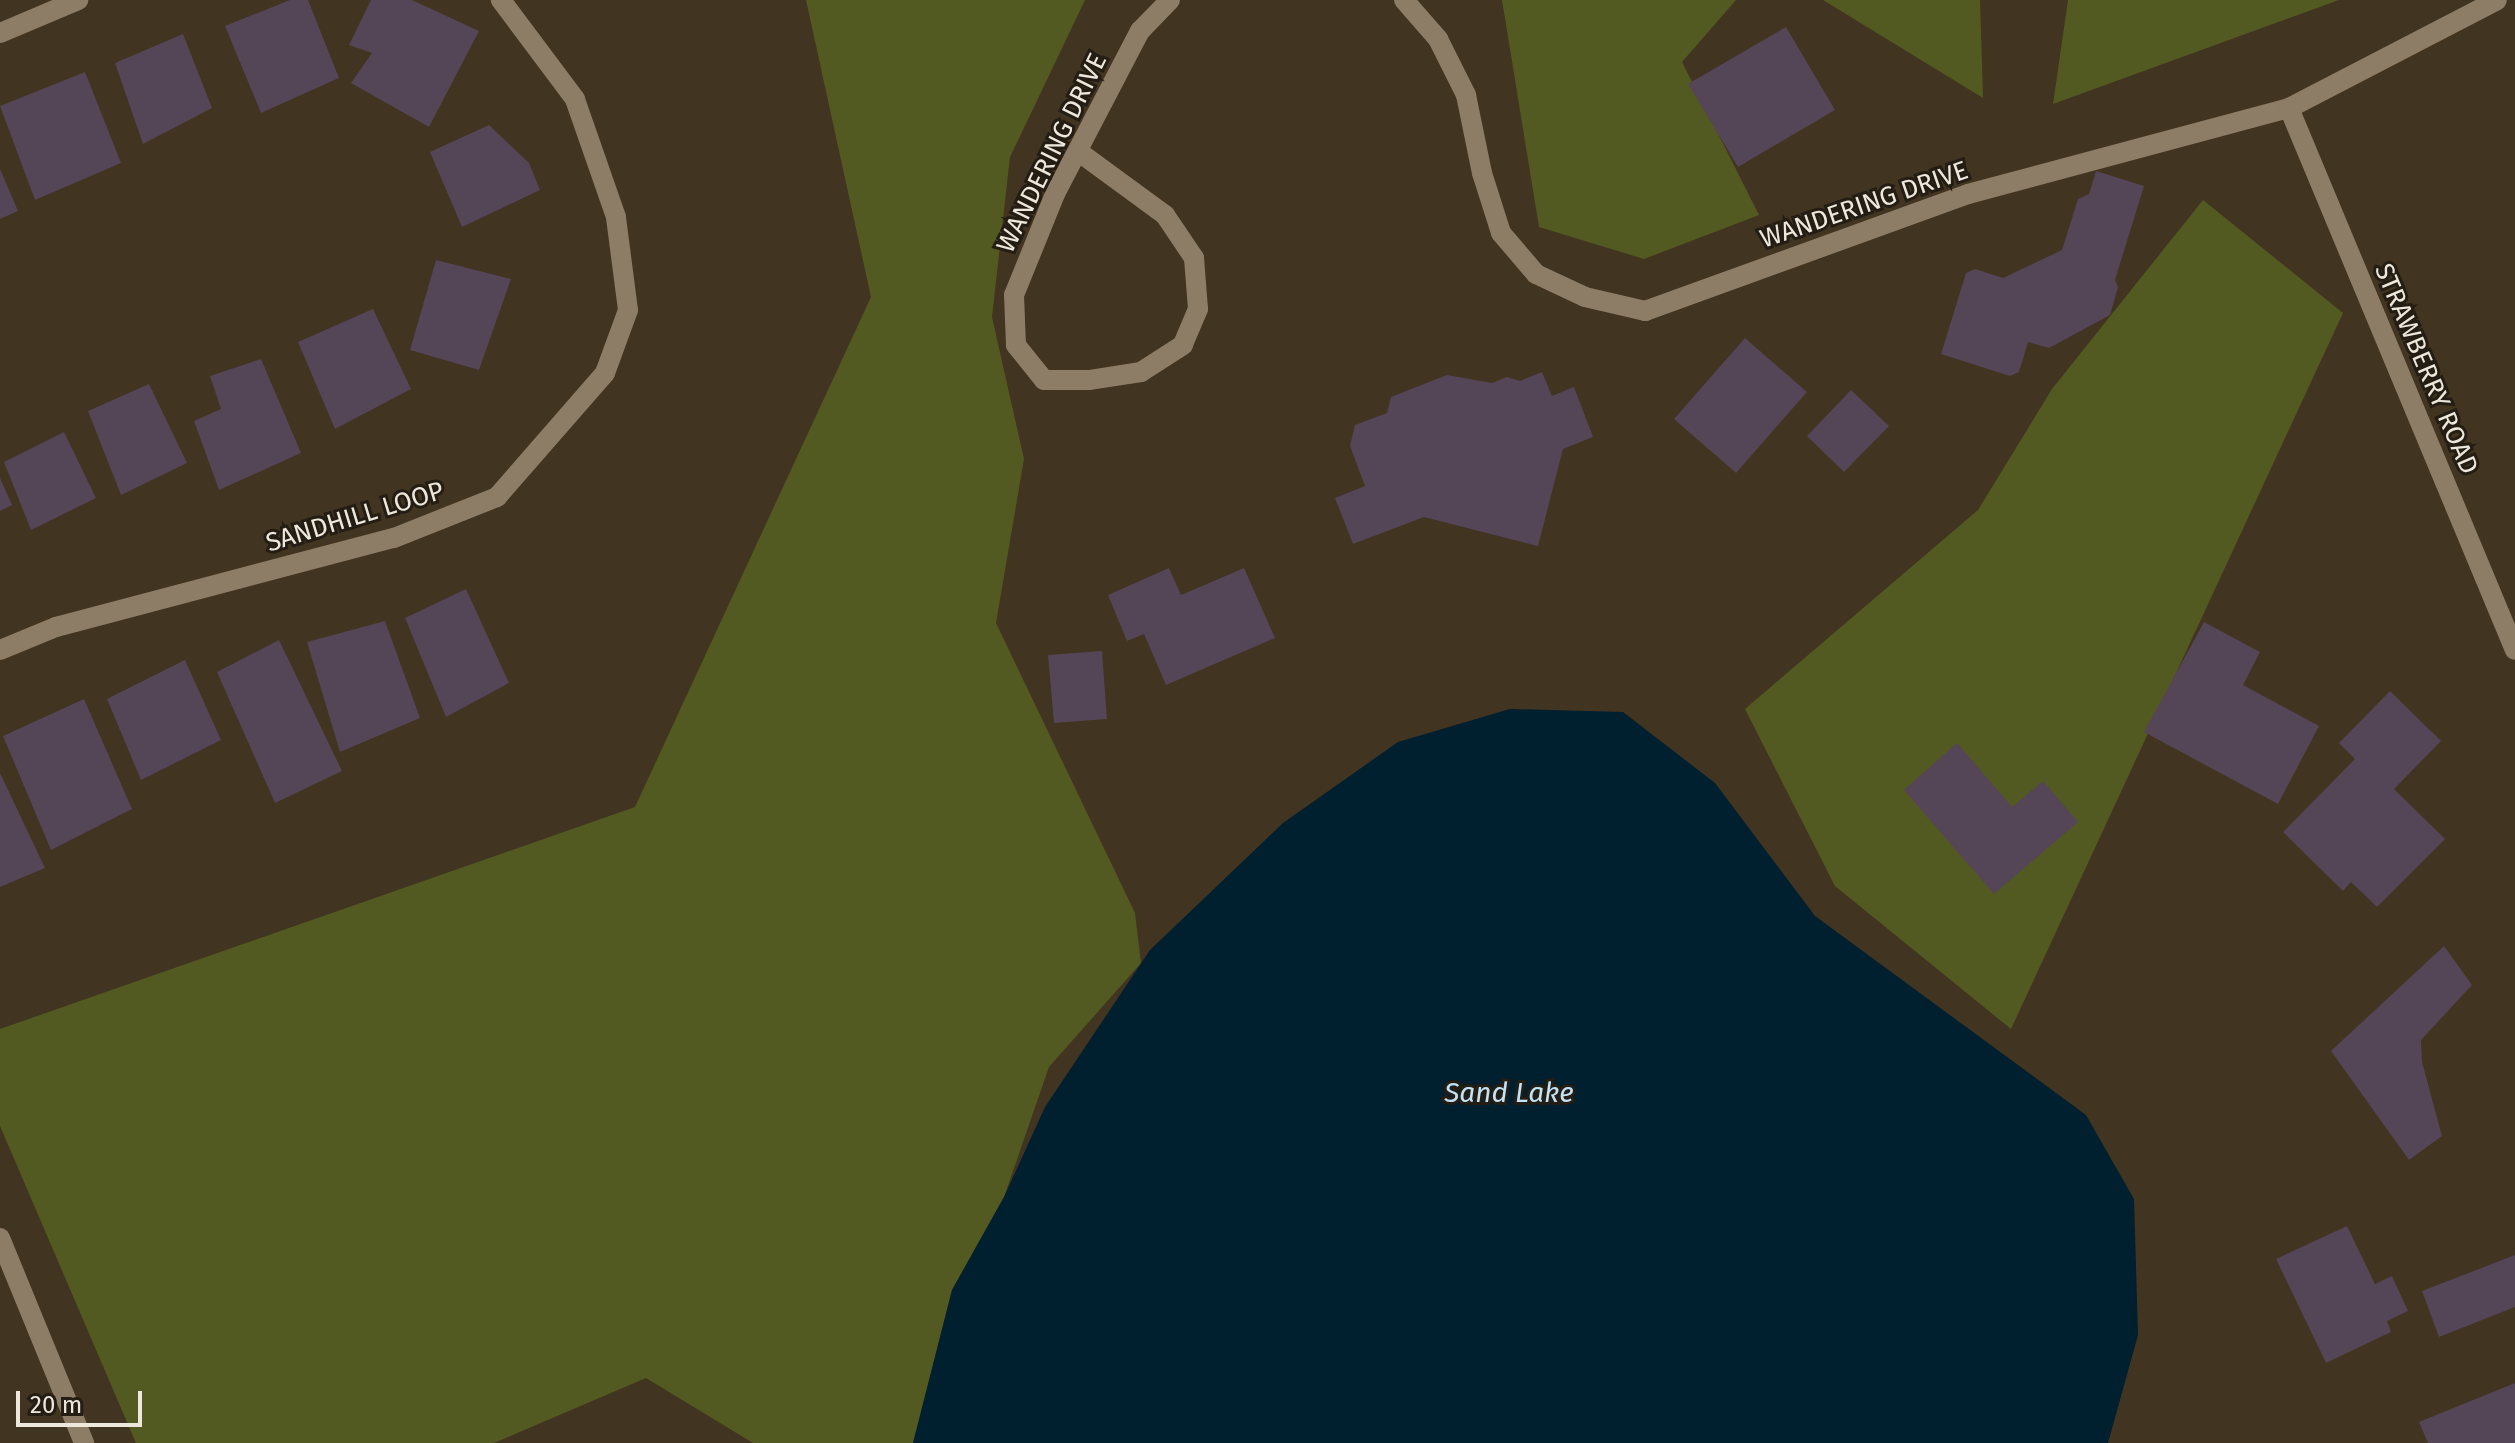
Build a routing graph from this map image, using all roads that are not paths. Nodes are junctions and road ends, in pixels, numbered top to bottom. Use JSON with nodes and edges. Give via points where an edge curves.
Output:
{"nodes":[{"id":1,"x":78,"y":0,"type":"edge"},
{"id":2,"x":501,"y":0,"type":"edge"},
{"id":3,"x":1170,"y":0,"type":"edge"},
{"id":4,"x":1404,"y":0,"type":"edge"},
{"id":5,"x":2497,"y":0,"type":"edge"},
{"id":6,"x":0,"y":33,"type":"edge"},
{"id":7,"x":2289,"y":108,"type":"junction"},
{"id":8,"x":1079,"y":152,"type":"junction"},
{"id":9,"x":0,"y":650,"type":"edge"},
{"id":10,"x":2515,"y":650,"type":"edge"},
{"id":11,"x":0,"y":1238,"type":"edge"},
{"id":12,"x":84,"y":1443,"type":"edge"}],
"edges":[{"from":1,"to":6,"type":"street"},
{"from":2,"to":9,"type":"street","name":"SANDHILL LOOP","via":[[575,99],[616,217],[628,310],[605,373],[497,497],[394,538],[56,627]]},
{"from":3,"to":8,"type":"street","name":"WANDERING DRIVE","via":[[1140,31]]},
{"from":4,"to":7,"type":"street","name":"WANDERING DRIVE","via":[[1438,39],[1466,95],[1501,233],[1536,274],[1585,297],[1645,311],[1968,194]]},
{"from":5,"to":7,"type":"street","name":"WANDERING DRIVE"},
{"from":7,"to":10,"type":"street","name":"STRAWBERRY ROAD"},
{"from":8,"to":8,"type":"street","name":"WANDERING DRIVE","via":[[1165,215],[1194,258],[1198,309],[1183,345],[1141,372],[1044,380],[1016,345],[1014,295],[1055,194]]},
{"from":11,"to":12,"type":"street"}]}
